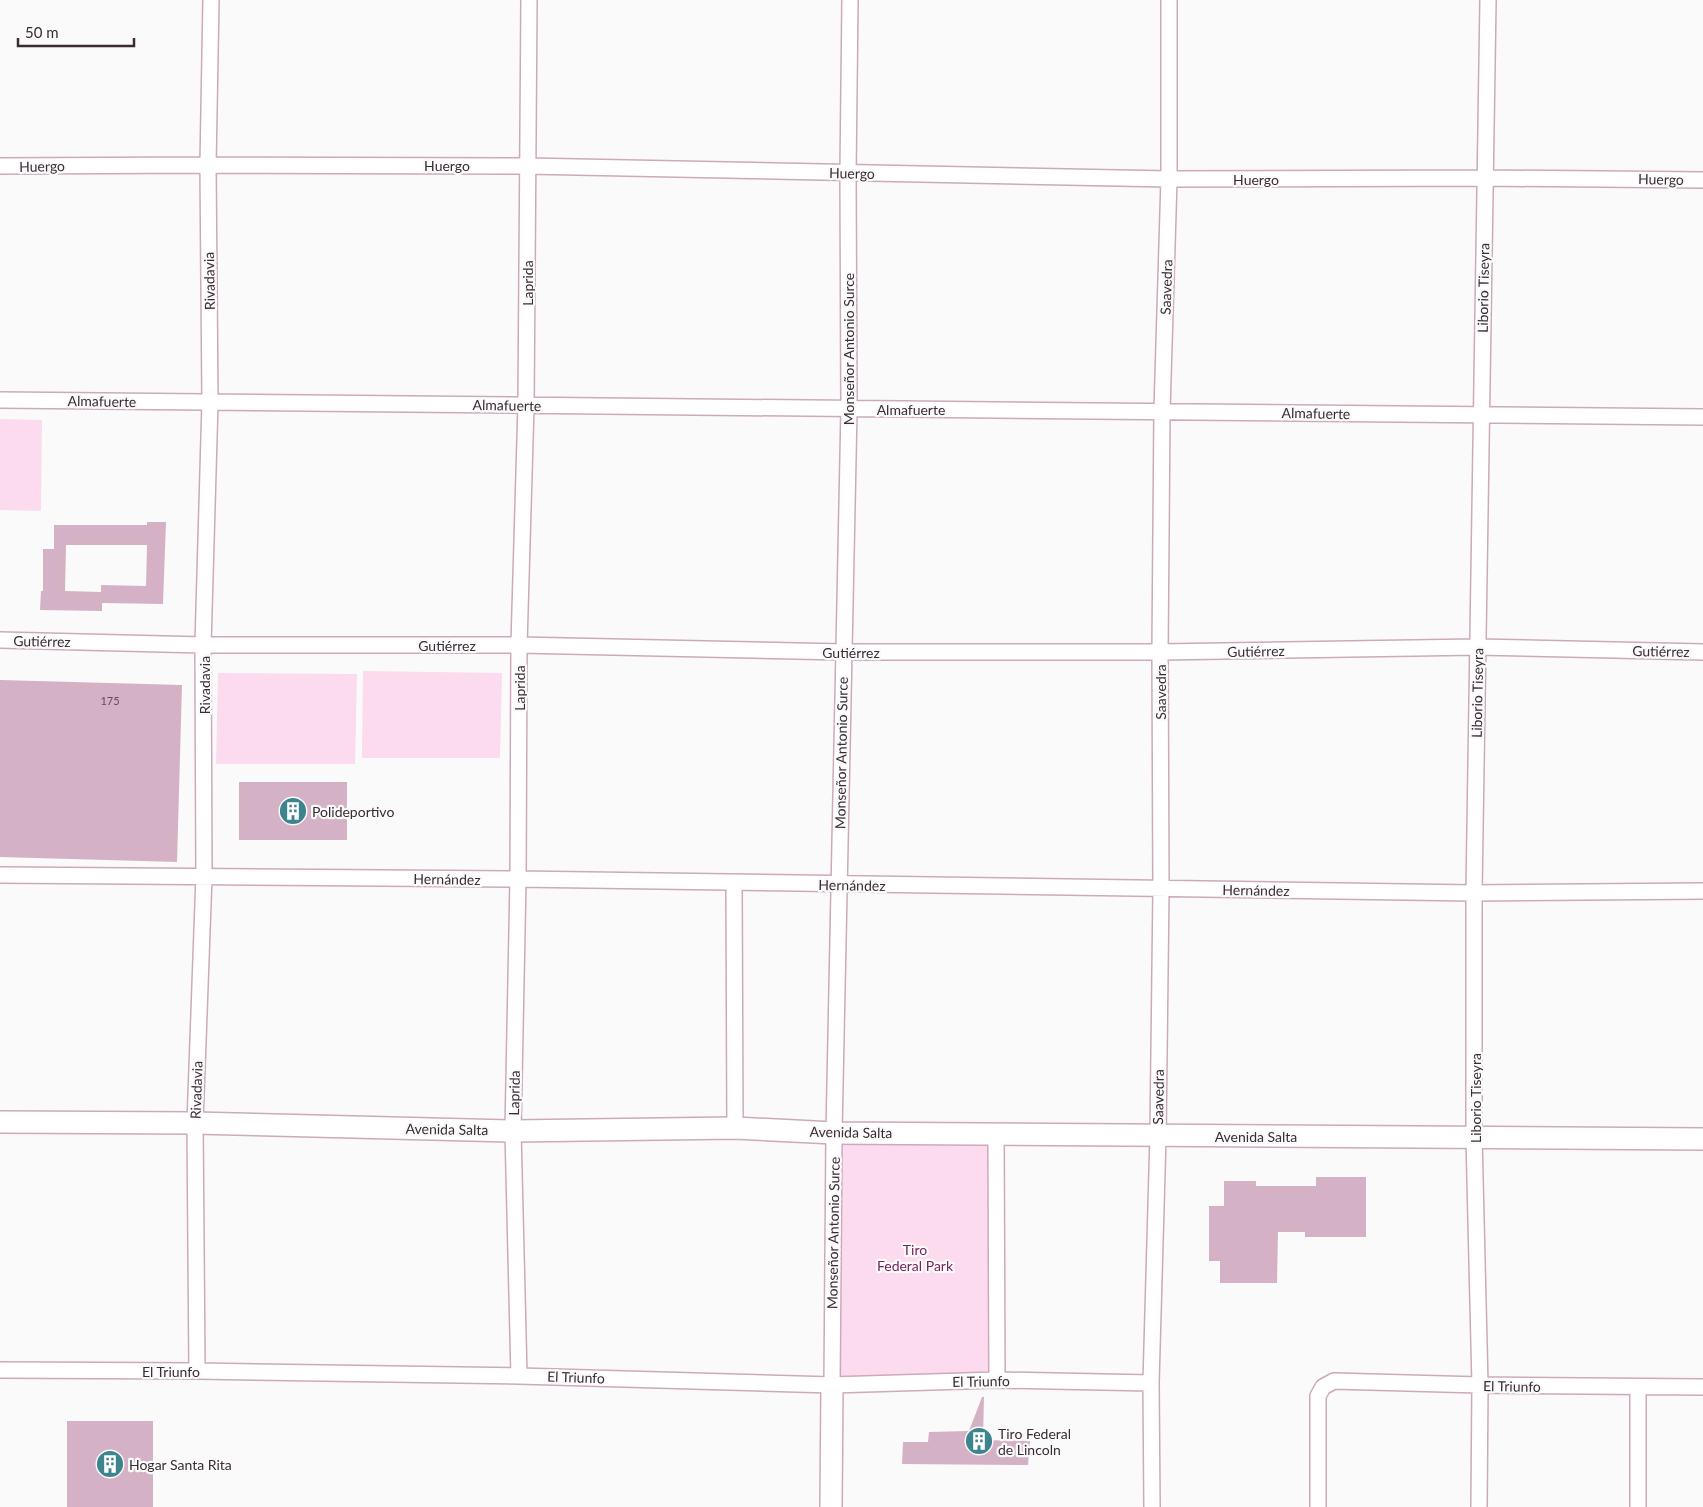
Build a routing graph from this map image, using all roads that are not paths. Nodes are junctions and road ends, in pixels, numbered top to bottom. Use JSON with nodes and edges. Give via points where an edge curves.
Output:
{"nodes":[{"id":1,"x":211,"y":0,"type":"edge"},
{"id":2,"x":529,"y":0,"type":"edge"},
{"id":3,"x":850,"y":0,"type":"edge"},
{"id":4,"x":1168,"y":0,"type":"edge"},
{"id":5,"x":1488,"y":0,"type":"edge"},
{"id":6,"x":208,"y":164,"type":"junction"},
{"id":7,"x":0,"y":166,"type":"edge"},
{"id":8,"x":527,"y":166,"type":"junction"},
{"id":9,"x":848,"y":172,"type":"junction"},
{"id":10,"x":1485,"y":178,"type":"junction"},
{"id":11,"x":1169,"y":180,"type":"junction"},
{"id":12,"x":1703,"y":180,"type":"edge"},
{"id":13,"x":0,"y":400,"type":"edge"},
{"id":14,"x":210,"y":402,"type":"junction"},
{"id":15,"x":526,"y":405,"type":"junction"},
{"id":16,"x":849,"y":409,"type":"junction"},
{"id":17,"x":1162,"y":411,"type":"junction"},
{"id":18,"x":1481,"y":416,"type":"junction"},
{"id":19,"x":1703,"y":417,"type":"edge"},
{"id":20,"x":0,"y":640,"type":"edge"},
{"id":21,"x":203,"y":644,"type":"junction"},
{"id":22,"x":519,"y":646,"type":"junction"},
{"id":23,"x":1478,"y":647,"type":"junction"},
{"id":24,"x":843,"y":652,"type":"junction"},
{"id":25,"x":1160,"y":652,"type":"junction"},
{"id":26,"x":1703,"y":652,"type":"edge"},
{"id":27,"x":0,"y":875,"type":"edge"},
{"id":28,"x":204,"y":876,"type":"junction"},
{"id":29,"x":518,"y":879,"type":"junction"},
{"id":30,"x":734,"y":883,"type":"junction"},
{"id":31,"x":839,"y":884,"type":"junction"},
{"id":32,"x":1161,"y":889,"type":"junction"},
{"id":33,"x":1703,"y":891,"type":"edge"},
{"id":34,"x":1474,"y":893,"type":"junction"},
{"id":35,"x":0,"y":1122,"type":"edge"},
{"id":36,"x":195,"y":1123,"type":"junction"},
{"id":37,"x":735,"y":1128,"type":"junction"},
{"id":38,"x":513,"y":1131,"type":"junction"},
{"id":39,"x":834,"y":1133,"type":"junction"},
{"id":40,"x":996,"y":1134,"type":"junction"},
{"id":41,"x":1158,"y":1136,"type":"junction"},
{"id":42,"x":1474,"y":1137,"type":"junction"},
{"id":43,"x":1703,"y":1139,"type":"edge"},
{"id":44,"x":0,"y":1370,"type":"edge"},
{"id":45,"x":197,"y":1371,"type":"junction"},
{"id":46,"x":519,"y":1376,"type":"junction"},
{"id":47,"x":997,"y":1380,"type":"junction"},
{"id":48,"x":1151,"y":1383,"type":"junction"},
{"id":49,"x":832,"y":1384,"type":"junction"},
{"id":50,"x":1480,"y":1385,"type":"junction"},
{"id":51,"x":1703,"y":1387,"type":"edge"},
{"id":52,"x":1638,"y":1388,"type":"junction"},
{"id":53,"x":831,"y":1507,"type":"edge"},
{"id":54,"x":1152,"y":1507,"type":"edge"},
{"id":55,"x":1318,"y":1507,"type":"edge"},
{"id":56,"x":1479,"y":1507,"type":"edge"},
{"id":57,"x":1638,"y":1507,"type":"edge"}],
"edges":[{"from":1,"to":6,"type":"street","name":"Rivadavia"},
{"from":2,"to":8,"type":"street","name":"Laprida"},
{"from":3,"to":9,"type":"street","name":"Monseñor Antonio Surce"},
{"from":4,"to":11,"type":"street","name":"Saavedra"},
{"from":5,"to":10,"type":"street","name":"Liborio Tiseyra"},
{"from":6,"to":7,"type":"street","name":"Huergo"},
{"from":6,"to":8,"type":"street","name":"Huergo"},
{"from":6,"to":14,"type":"street","name":"Rivadavia"},
{"from":8,"to":9,"type":"street","name":"Huergo"},
{"from":8,"to":15,"type":"street","name":"Laprida"},
{"from":9,"to":11,"type":"street","name":"Huergo"},
{"from":9,"to":16,"type":"street","name":"Monseñor Antonio Surce"},
{"from":10,"to":11,"type":"street","name":"Huergo"},
{"from":10,"to":12,"type":"street","name":"Huergo"},
{"from":10,"to":18,"type":"street","name":"Liborio Tiseyra"},
{"from":11,"to":17,"type":"street","name":"Saavedra"},
{"from":13,"to":14,"type":"street","name":"Almafuerte"},
{"from":14,"to":15,"type":"street","name":"Almafuerte"},
{"from":14,"to":21,"type":"street","name":"Rivadavia"},
{"from":15,"to":16,"type":"street","name":"Almafuerte"},
{"from":15,"to":22,"type":"street","name":"Laprida"},
{"from":16,"to":17,"type":"street","name":"Almafuerte"},
{"from":16,"to":24,"type":"street","name":"Monseñor Antonio Surce"},
{"from":17,"to":18,"type":"street","name":"Almafuerte"},
{"from":17,"to":25,"type":"street","name":"Saavedra"},
{"from":18,"to":19,"type":"street","name":"Almafuerte"},
{"from":18,"to":23,"type":"street","name":"Liborio Tiseyra"},
{"from":20,"to":21,"type":"street","name":"Gutiérrez"},
{"from":21,"to":22,"type":"street","name":"Gutiérrez"},
{"from":21,"to":28,"type":"street","name":"Rivadavia"},
{"from":22,"to":24,"type":"street","name":"Gutiérrez"},
{"from":22,"to":29,"type":"street","name":"Laprida"},
{"from":23,"to":25,"type":"street","name":"Gutiérrez"},
{"from":23,"to":26,"type":"street","name":"Gutiérrez"},
{"from":23,"to":34,"type":"street","name":"Liborio Tiseyra"},
{"from":24,"to":25,"type":"street","name":"Gutiérrez"},
{"from":24,"to":31,"type":"street","name":"Monseñor Antonio Surce"},
{"from":25,"to":32,"type":"street","name":"Saavedra"},
{"from":27,"to":28,"type":"street","name":"Hernández"},
{"from":28,"to":29,"type":"street","name":"Hernández"},
{"from":28,"to":36,"type":"street","name":"Rivadavia"},
{"from":29,"to":30,"type":"street","name":"Hernández"},
{"from":29,"to":38,"type":"street","name":"Laprida"},
{"from":30,"to":31,"type":"street","name":"Hernández"},
{"from":30,"to":37,"type":"street"},
{"from":31,"to":32,"type":"street","name":"Hernández"},
{"from":31,"to":39,"type":"street","name":"Monseñor Antonio Surce"},
{"from":32,"to":34,"type":"street","name":"Hernández"},
{"from":32,"to":41,"type":"street","name":"Saavedra"},
{"from":33,"to":34,"type":"street","name":"Hernández"},
{"from":34,"to":42,"type":"street","name":"Liborio Tiseyra"},
{"from":35,"to":36,"type":"main road","name":"Avenida Salta"},
{"from":36,"to":38,"type":"main road","name":"Avenida Salta"},
{"from":36,"to":45,"type":"street","name":"Rivadavia"},
{"from":37,"to":38,"type":"main road","name":"Avenida Salta"},
{"from":37,"to":39,"type":"main road","name":"Avenida Salta"},
{"from":38,"to":46,"type":"street","name":"Laprida"},
{"from":39,"to":40,"type":"main road","name":"Avenida Salta"},
{"from":39,"to":49,"type":"street","name":"Monseñor Antonio Surce"},
{"from":40,"to":41,"type":"main road","name":"Avenida Salta"},
{"from":40,"to":47,"type":"street"},
{"from":41,"to":42,"type":"main road","name":"Avenida Salta"},
{"from":41,"to":48,"type":"street","name":"Saavedra"},
{"from":42,"to":43,"type":"main road","name":"Avenida Salta"},
{"from":42,"to":50,"type":"street","name":"Liborio Tiseyra"},
{"from":44,"to":45,"type":"street","name":"El Triunfo"},
{"from":45,"to":46,"type":"street","name":"El Triunfo"},
{"from":46,"to":49,"type":"street","name":"El Triunfo"},
{"from":47,"to":48,"type":"street","name":"El Triunfo"},
{"from":47,"to":49,"type":"street","name":"El Triunfo"},
{"from":48,"to":54,"type":"street","name":"Saavedra"},
{"from":49,"to":53,"type":"main road","name":"Monseñor Antonio Surce"},
{"from":50,"to":52,"type":"street","name":"El Triunfo"},
{"from":50,"to":55,"type":"street","name":"El Triunfo","via":[[1334,1381],[1323,1387],[1318,1396]]},
{"from":50,"to":56,"type":"street","name":"Liborio Tiseyra"},
{"from":51,"to":52,"type":"street","name":"El Triunfo"},
{"from":52,"to":57,"type":"street"}]}
